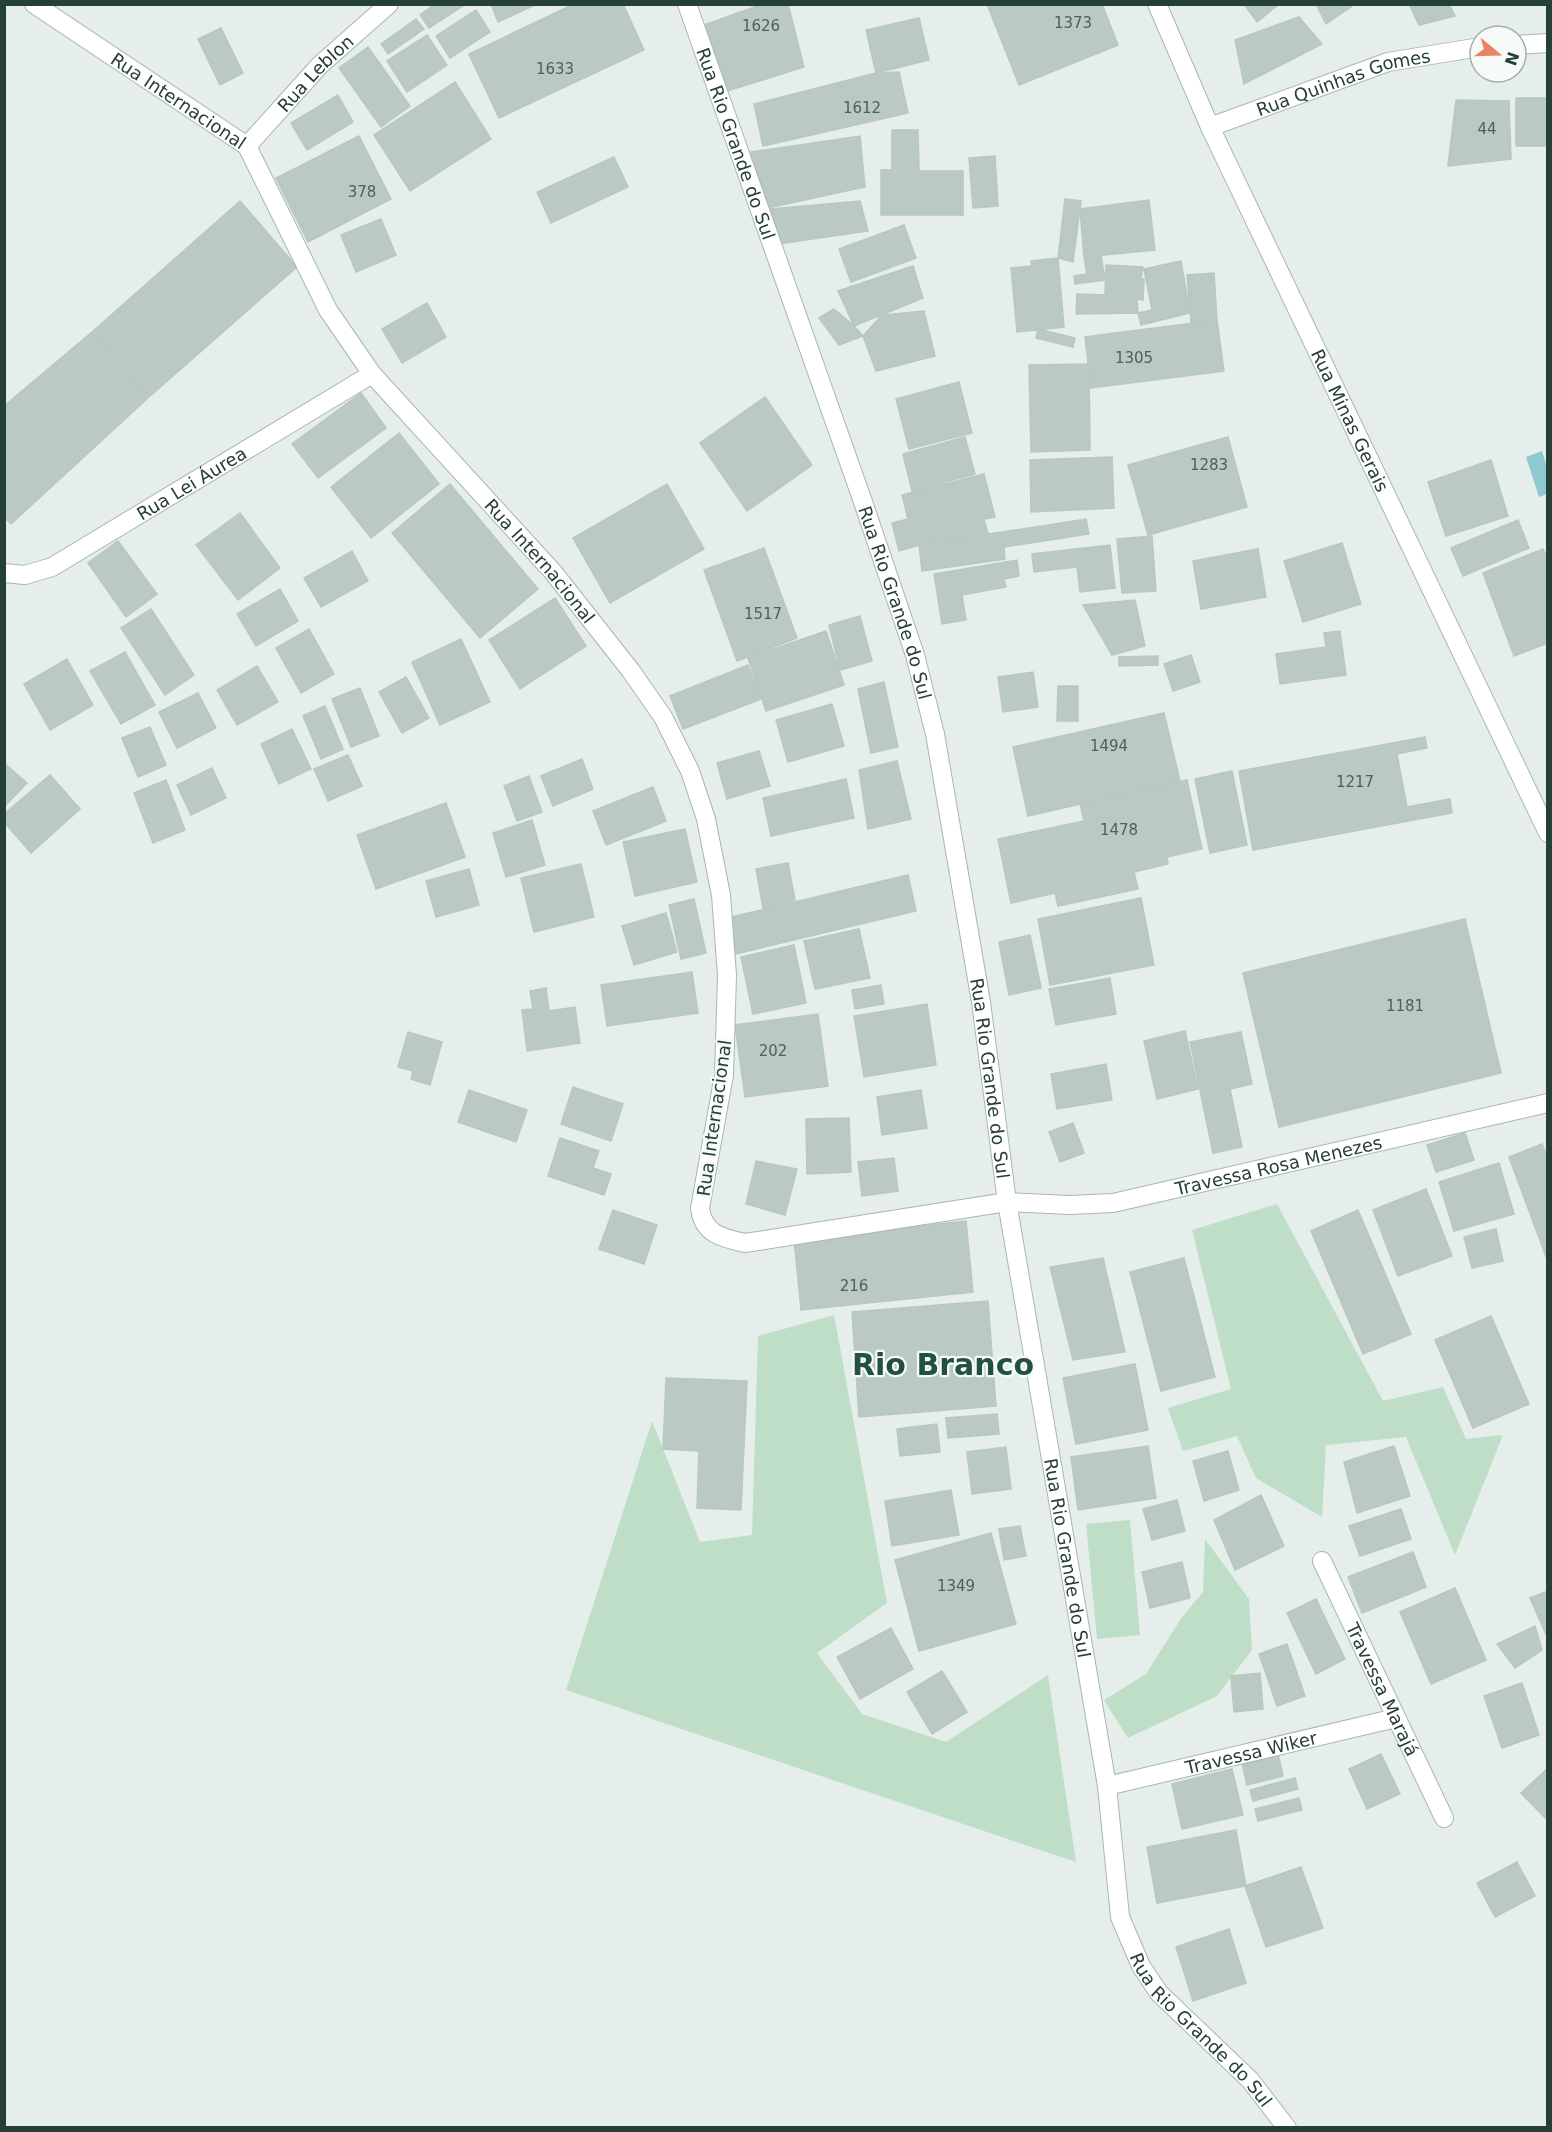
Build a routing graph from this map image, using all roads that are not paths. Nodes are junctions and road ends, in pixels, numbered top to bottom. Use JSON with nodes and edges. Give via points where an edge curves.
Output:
{"nodes":[{"id":1,"x":34,"y":4,"type":"edge"},
{"id":2,"x":389,"y":4,"type":"edge"},
{"id":3,"x":687,"y":4,"type":"edge"},
{"id":4,"x":1157,"y":4,"type":"edge"},
{"id":5,"x":1548,"y":43,"type":"edge"},
{"id":6,"x":1528,"y":44,"type":"edge"},
{"id":7,"x":1468,"y":49,"type":"edge"},
{"id":8,"x":1210,"y":127,"type":"junction"},
{"id":9,"x":247,"y":146,"type":"junction"},
{"id":10,"x":372,"y":374,"type":"junction"},
{"id":11,"x":4,"y":573,"type":"edge"},
{"id":12,"x":1548,"y":833,"type":"edge"},
{"id":13,"x":1548,"y":1102,"type":"edge"},
{"id":14,"x":1007,"y":1202,"type":"junction"},
{"id":15,"x":745,"y":1243,"type":"joint"},
{"id":16,"x":1322,"y":1561,"type":"dead end"},
{"id":17,"x":1396,"y":1718,"type":"junction"},
{"id":18,"x":1107,"y":1786,"type":"junction"},
{"id":19,"x":1444,"y":1818,"type":"dead end"},
{"id":20,"x":1287,"y":2127,"type":"edge"}],
"edges":[{"from":1,"to":9,"type":"street","name":"Rua Internacional"},
{"from":2,"to":9,"type":"street","name":"Rua Leblon","via":[[320,65]]},
{"from":3,"to":14,"type":"street","name":"Rua Rio Grande do Sul","via":[[915,655],[935,734],[981,1002]]},
{"from":4,"to":8,"type":"street","name":"Rua Minas Gerais"},
{"from":5,"to":6,"type":"street"},
{"from":7,"to":8,"type":"street","name":"Rua Quinhas Gomes","via":[[1388,62]]},
{"from":8,"to":12,"type":"street","name":"Rua Minas Gerais"},
{"from":9,"to":10,"type":"street","name":"Rua Internacional","via":[[328,310]]},
{"from":10,"to":11,"type":"street","name":"Rua Lei Áurea","via":[[52,567],[25,575]]},
{"from":10,"to":15,"type":"street","name":"Rua Internacional","via":[[553,572],[663,717],[690,771],[706,819],[721,895],[727,975],[724,1075],[700,1208],[702,1220],[714,1234]]},
{"from":13,"to":14,"type":"street","name":"Travessa Rosa Menezes","via":[[1113,1203]]},
{"from":14,"to":15,"type":"street","name":"Travessa Rosa Menezes"},
{"from":14,"to":18,"type":"street","name":"Rua Rio Grande do Sul"},
{"from":16,"to":17,"type":"street","name":"Travessa Marajá"},
{"from":17,"to":18,"type":"street","name":"Travessa Wiker"},
{"from":17,"to":19,"type":"street","name":"Travessa Marajá"},
{"from":18,"to":20,"type":"street","name":"Rua Rio Grande do Sul","via":[[1120,1917],[1141,1966],[1159,1993],[1250,2080]]}]}
